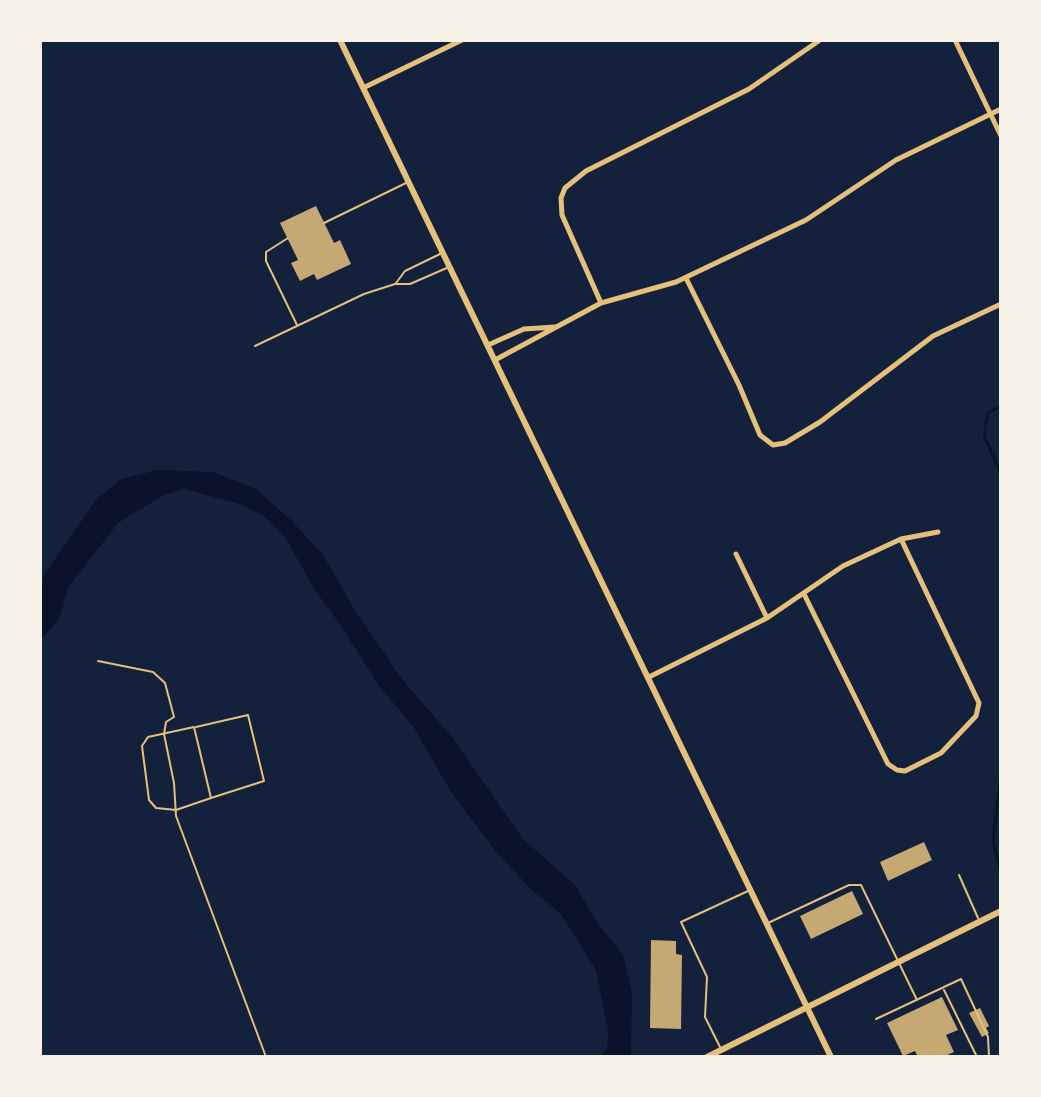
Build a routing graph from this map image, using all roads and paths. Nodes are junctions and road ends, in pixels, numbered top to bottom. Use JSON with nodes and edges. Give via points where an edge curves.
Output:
{"nodes":[{"id":1,"x":340,"y":40,"type":"edge"},
{"id":2,"x":462,"y":40,"type":"edge"},
{"id":3,"x":820,"y":40,"type":"edge"},
{"id":4,"x":955,"y":40,"type":"edge"},
{"id":5,"x":363,"y":88,"type":"junction"},
{"id":6,"x":1001,"y":109,"type":"edge"},
{"id":7,"x":991,"y":114,"type":"junction"},
{"id":8,"x":1001,"y":136,"type":"edge"},
{"id":9,"x":409,"y":182,"type":"junction"},
{"id":10,"x":324,"y":223,"type":"dead end"},
{"id":11,"x":288,"y":238,"type":"dead end"},
{"id":12,"x":443,"y":252,"type":"junction"},
{"id":13,"x":450,"y":266,"type":"junction"},
{"id":14,"x":686,"y":278,"type":"junction"},
{"id":15,"x":395,"y":284,"type":"junction"},
{"id":16,"x":601,"y":303,"type":"junction"},
{"id":17,"x":1001,"y":304,"type":"edge"},
{"id":18,"x":298,"y":326,"type":"junction"},
{"id":19,"x":560,"y":326,"type":"junction"},
{"id":20,"x":488,"y":345,"type":"junction"},
{"id":21,"x":255,"y":346,"type":"dead end"},
{"id":22,"x":495,"y":360,"type":"junction"},
{"id":23,"x":938,"y":532,"type":"dead end"},
{"id":24,"x":901,"y":539,"type":"junction"},
{"id":25,"x":736,"y":554,"type":"dead end"},
{"id":26,"x":804,"y":594,"type":"junction"},
{"id":27,"x":767,"y":618,"type":"junction"},
{"id":28,"x":98,"y":661,"type":"dead end"},
{"id":29,"x":649,"y":677,"type":"junction"},
{"id":30,"x":194,"y":727,"type":"junction"},
{"id":31,"x":164,"y":734,"type":"junction"},
{"id":32,"x":211,"y":798,"type":"junction"},
{"id":33,"x":176,"y":810,"type":"junction"},
{"id":34,"x":959,"y":875,"type":"dead end"},
{"id":35,"x":751,"y":890,"type":"junction"},
{"id":36,"x":1001,"y":911,"type":"edge"},
{"id":37,"x":980,"y":921,"type":"junction"},
{"id":38,"x":767,"y":924,"type":"junction"},
{"id":39,"x":899,"y":963,"type":"junction"},
{"id":40,"x":943,"y":988,"type":"junction"},
{"id":41,"x":917,"y":1000,"type":"junction"},
{"id":42,"x":807,"y":1008,"type":"junction"},
{"id":43,"x":876,"y":1019,"type":"dead end"},
{"id":44,"x":722,"y":1050,"type":"junction"},
{"id":45,"x":266,"y":1057,"type":"edge"},
{"id":46,"x":707,"y":1057,"type":"edge"},
{"id":47,"x":831,"y":1057,"type":"edge"},
{"id":48,"x":977,"y":1057,"type":"edge"},
{"id":49,"x":989,"y":1057,"type":"edge"}],
"edges":[{"from":1,"to":5,"type":"street"},
{"from":2,"to":5,"type":"street"},
{"from":3,"to":16,"type":"street","via":[[733,98],[569,183],[561,198],[565,222]]},
{"from":4,"to":7,"type":"street"},
{"from":5,"to":9,"type":"street"},
{"from":6,"to":7,"type":"street"},
{"from":7,"to":8,"type":"street"},
{"from":7,"to":14,"type":"street","via":[[896,160],[806,220]]},
{"from":9,"to":10,"type":"lane"},
{"from":9,"to":12,"type":"street"},
{"from":11,"to":18,"type":"lane","via":[[266,252],[266,261]]},
{"from":12,"to":13,"type":"street"},
{"from":12,"to":15,"type":"lane","via":[[405,271]]},
{"from":13,"to":15,"type":"lane","via":[[410,284]]},
{"from":13,"to":20,"type":"street"},
{"from":14,"to":16,"type":"street"},
{"from":14,"to":17,"type":"street","via":[[760,435],[773,445],[820,422],[933,336]]},
{"from":15,"to":18,"type":"lane"},
{"from":16,"to":19,"type":"street"},
{"from":18,"to":21,"type":"lane"},
{"from":19,"to":20,"type":"street","via":[[524,329]]},
{"from":19,"to":22,"type":"street"},
{"from":20,"to":22,"type":"street"},
{"from":22,"to":29,"type":"street"},
{"from":23,"to":24,"type":"street"},
{"from":24,"to":26,"type":"street","via":[[834,571]]},
{"from":24,"to":26,"type":"street","via":[[977,697],[978,712],[945,751],[905,771],[893,769]]},
{"from":25,"to":27,"type":"street"},
{"from":26,"to":27,"type":"street"},
{"from":27,"to":29,"type":"street"},
{"from":28,"to":31,"type":"lane","via":[[153,672],[165,683],[174,717],[166,722]]},
{"from":29,"to":35,"type":"street"},
{"from":30,"to":31,"type":"lane"},
{"from":30,"to":32,"type":"lane"},
{"from":30,"to":32,"type":"lane","via":[[248,715],[264,781]]},
{"from":31,"to":33,"type":"lane"},
{"from":31,"to":33,"type":"lane","via":[[148,737],[142,746],[149,800],[156,808]]},
{"from":32,"to":33,"type":"lane"},
{"from":33,"to":45,"type":"lane"},
{"from":34,"to":37,"type":"lane"},
{"from":35,"to":38,"type":"street"},
{"from":35,"to":44,"type":"lane","via":[[681,922],[707,977],[705,1017]]},
{"from":36,"to":37,"type":"street"},
{"from":37,"to":39,"type":"street"},
{"from":38,"to":39,"type":"lane","via":[[849,885],[861,885]]},
{"from":38,"to":42,"type":"street"},
{"from":39,"to":41,"type":"lane"},
{"from":39,"to":42,"type":"street"},
{"from":40,"to":41,"type":"lane"},
{"from":40,"to":48,"type":"lane"},
{"from":40,"to":49,"type":"lane","via":[[961,979],[988,1037]]},
{"from":41,"to":43,"type":"lane"},
{"from":42,"to":44,"type":"street"},
{"from":42,"to":47,"type":"street"},
{"from":44,"to":46,"type":"street"}]}
